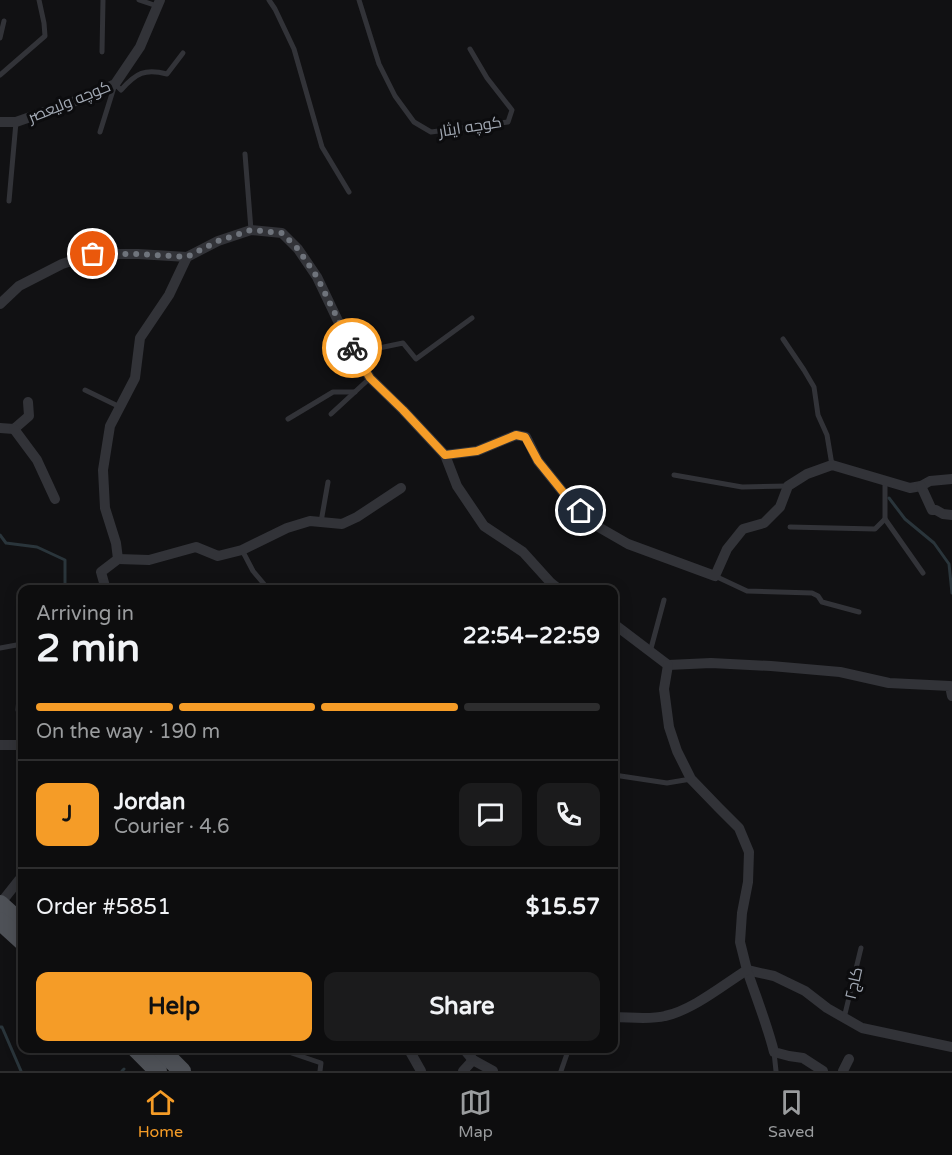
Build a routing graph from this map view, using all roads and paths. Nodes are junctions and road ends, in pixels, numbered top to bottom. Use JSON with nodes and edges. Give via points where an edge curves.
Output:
{"nodes":[{"id":1,"x":39,"y":0,"type":"edge"},
{"id":2,"x":104,"y":0,"type":"edge"},
{"id":3,"x":138,"y":0,"type":"edge"},
{"id":4,"x":269,"y":0,"type":"edge"},
{"id":5,"x":359,"y":0,"type":"edge"},
{"id":6,"x":158,"y":3,"type":"edge"},
{"id":7,"x":4,"y":21,"type":"dead end"},
{"id":8,"x":0,"y":38,"type":"edge"},
{"id":9,"x":470,"y":49,"type":"dead end"},
{"id":10,"x":102,"y":52,"type":"dead end"},
{"id":11,"x":183,"y":53,"type":"dead end"},
{"id":12,"x":0,"y":75,"type":"edge"},
{"id":13,"x":115,"y":84,"type":"junction"},
{"id":14,"x":0,"y":122,"type":"edge"},
{"id":15,"x":16,"y":122,"type":"junction"},
{"id":16,"x":100,"y":132,"type":"dead end"},
{"id":17,"x":245,"y":154,"type":"dead end"},
{"id":18,"x":349,"y":192,"type":"dead end"},
{"id":19,"x":9,"y":201,"type":"dead end"},
{"id":20,"x":251,"y":230,"type":"junction"},
{"id":21,"x":187,"y":257,"type":"junction"},
{"id":22,"x":0,"y":304,"type":"edge"},
{"id":23,"x":472,"y":318,"type":"dead end"},
{"id":24,"x":783,"y":339,"type":"dead end"},
{"id":25,"x":349,"y":344,"type":"junction"},
{"id":26,"x":370,"y":378,"type":"junction"},
{"id":27,"x":85,"y":390,"type":"dead end"},
{"id":28,"x":355,"y":392,"type":"junction"},
{"id":29,"x":28,"y":402,"type":"dead end"},
{"id":30,"x":120,"y":407,"type":"junction"},
{"id":31,"x":331,"y":414,"type":"dead end"},
{"id":32,"x":288,"y":419,"type":"dead end"},
{"id":33,"x":0,"y":428,"type":"edge"},
{"id":34,"x":14,"y":429,"type":"junction"},
{"id":35,"x":445,"y":455,"type":"junction"},
{"id":36,"x":832,"y":465,"type":"junction"},
{"id":37,"x":674,"y":475,"type":"dead end"},
{"id":38,"x":952,"y":479,"type":"edge"},
{"id":39,"x":328,"y":482,"type":"dead end"},
{"id":40,"x":885,"y":482,"type":"junction"},
{"id":41,"x":788,"y":486,"type":"junction"},
{"id":42,"x":921,"y":486,"type":"junction"},
{"id":43,"x":401,"y":488,"type":"dead end"},
{"id":44,"x":55,"y":499,"type":"dead end"},
{"id":45,"x":952,"y":515,"type":"edge"},
{"id":46,"x":885,"y":519,"type":"junction"},
{"id":47,"x":321,"y":522,"type":"junction"},
{"id":48,"x":790,"y":527,"type":"dead end"},
{"id":49,"x":242,"y":550,"type":"junction"},
{"id":50,"x":118,"y":559,"type":"junction"},
{"id":51,"x":923,"y":573,"type":"dead end"},
{"id":52,"x":715,"y":576,"type":"junction"},
{"id":53,"x":105,"y":585,"type":"edge"},
{"id":54,"x":265,"y":585,"type":"edge"},
{"id":55,"x":554,"y":585,"type":"edge"},
{"id":56,"x":664,"y":600,"type":"dead end"},
{"id":57,"x":859,"y":612,"type":"dead end"},
{"id":58,"x":618,"y":627,"type":"edge"},
{"id":59,"x":18,"y":645,"type":"edge"},
{"id":60,"x":0,"y":648,"type":"edge"},
{"id":61,"x":651,"y":651,"type":"junction"},
{"id":62,"x":668,"y":665,"type":"junction"},
{"id":63,"x":951,"y":688,"type":"edge"},
{"id":64,"x":0,"y":745,"type":"edge"},
{"id":65,"x":18,"y":746,"type":"edge"},
{"id":66,"x":618,"y":776,"type":"edge"},
{"id":67,"x":691,"y":779,"type":"junction"},
{"id":68,"x":18,"y":881,"type":"edge"},
{"id":69,"x":0,"y":904,"type":"edge"},
{"id":70,"x":18,"y":918,"type":"edge"},
{"id":71,"x":0,"y":921,"type":"edge"},
{"id":72,"x":18,"y":937,"type":"edge"},
{"id":73,"x":861,"y":948,"type":"dead end"},
{"id":74,"x":747,"y":970,"type":"junction"},
{"id":75,"x":618,"y":1017,"type":"edge"},
{"id":76,"x":844,"y":1018,"type":"junction"},
{"id":77,"x":952,"y":1047,"type":"edge"},
{"id":78,"x":774,"y":1052,"type":"junction"},
{"id":79,"x":292,"y":1053,"type":"edge"},
{"id":80,"x":411,"y":1053,"type":"edge"},
{"id":81,"x":467,"y":1053,"type":"edge"},
{"id":82,"x":567,"y":1053,"type":"edge"},
{"id":83,"x":163,"y":1055,"type":"edge"},
{"id":84,"x":849,"y":1059,"type":"dead end"},
{"id":85,"x":473,"y":1060,"type":"junction"},
{"id":86,"x":182,"y":1071,"type":"edge"},
{"id":87,"x":320,"y":1071,"type":"edge"},
{"id":88,"x":421,"y":1071,"type":"edge"},
{"id":89,"x":463,"y":1071,"type":"edge"},
{"id":90,"x":493,"y":1071,"type":"edge"},
{"id":91,"x":561,"y":1071,"type":"edge"},
{"id":92,"x":776,"y":1071,"type":"edge"},
{"id":93,"x":823,"y":1071,"type":"edge"},
{"id":94,"x":843,"y":1071,"type":"edge"}],
"edges":[{"from":1,"to":12,"type":"lane","via":[[45,36]]},
{"from":2,"to":10,"type":"lane"},
{"from":3,"to":6,"type":"lane"},
{"from":4,"to":18,"type":"lane","via":[[294,49],[322,147]]},
{"from":5,"to":9,"type":"lane","name":"کوچه ایثار","via":[[379,64],[395,96],[414,122],[431,132],[508,122],[512,110]]},
{"from":6,"to":13,"type":"street","name":"کوچه ولیعصر","via":[[140,47]]},
{"from":7,"to":8,"type":"lane"},
{"from":11,"to":13,"type":"lane","via":[[168,74],[146,71],[121,90]]},
{"from":13,"to":15,"type":"street","name":"کوچه ولیعصر"},
{"from":13,"to":16,"type":"lane"},
{"from":14,"to":15,"type":"street","name":"کوچه ولیعصر"},
{"from":15,"to":19,"type":"lane"},
{"from":17,"to":20,"type":"lane"},
{"from":20,"to":21,"type":"street"},
{"from":20,"to":25,"type":"street","via":[[282,233],[298,249],[317,277]]},
{"from":21,"to":22,"type":"street","via":[[93,254],[62,264],[19,286]]},
{"from":21,"to":30,"type":"street","via":[[169,295],[140,338],[135,378]]},
{"from":23,"to":25,"type":"lane","via":[[416,359],[403,343],[379,348]]},
{"from":24,"to":36,"type":"lane","via":[[814,387]]},
{"from":25,"to":26,"type":"street"},
{"from":26,"to":28,"type":"lane"},
{"from":26,"to":35,"type":"street"},
{"from":27,"to":30,"type":"lane"},
{"from":28,"to":31,"type":"lane"},
{"from":28,"to":32,"type":"lane","via":[[333,392]]},
{"from":29,"to":34,"type":"street","via":[[29,416]]},
{"from":30,"to":50,"type":"street","via":[[110,426],[103,470],[105,508]]},
{"from":33,"to":34,"type":"street"},
{"from":34,"to":44,"type":"street","via":[[37,460]]},
{"from":35,"to":52,"type":"street","via":[[477,451],[516,435],[525,437],[538,461],[595,525],[628,544]]},
{"from":35,"to":55,"type":"street","via":[[457,486],[484,526],[523,552]]},
{"from":36,"to":40,"type":"street"},
{"from":36,"to":41,"type":"street"},
{"from":37,"to":41,"type":"lane","via":[[742,486]]},
{"from":38,"to":42,"type":"street","via":[[930,480]]},
{"from":39,"to":47,"type":"lane"},
{"from":40,"to":42,"type":"street","via":[[910,488]]},
{"from":40,"to":46,"type":"lane"},
{"from":41,"to":52,"type":"street","via":[[780,507],[764,522],[743,529]]},
{"from":42,"to":45,"type":"street","via":[[932,510]]},
{"from":43,"to":47,"type":"street","via":[[342,524]]},
{"from":46,"to":48,"type":"lane","via":[[875,529]]},
{"from":46,"to":51,"type":"lane"},
{"from":47,"to":49,"type":"street","via":[[287,528]]},
{"from":49,"to":50,"type":"street","via":[[218,556],[196,547],[149,560]]},
{"from":49,"to":54,"type":"lane"},
{"from":50,"to":53,"type":"street","via":[[101,572]]},
{"from":52,"to":57,"type":"lane","via":[[747,591],[812,592],[822,602]]},
{"from":56,"to":61,"type":"lane"},
{"from":58,"to":61,"type":"street"},
{"from":59,"to":60,"type":"lane"},
{"from":61,"to":62,"type":"street"},
{"from":62,"to":63,"type":"street","via":[[771,666]]},
{"from":62,"to":67,"type":"street","via":[[664,689],[669,727]]},
{"from":64,"to":65,"type":"street"},
{"from":66,"to":67,"type":"lane","via":[[667,783]]},
{"from":67,"to":74,"type":"street","via":[[739,828],[749,852],[740,942]]},
{"from":68,"to":69,"type":"street"},
{"from":69,"to":70,"type":"main road"},
{"from":71,"to":72,"type":"main road"},
{"from":73,"to":76,"type":"lane","name":"کاج۲"},
{"from":74,"to":75,"type":"street","via":[[684,1011],[664,1017]]},
{"from":74,"to":76,"type":"street","via":[[774,976],[805,991]]},
{"from":74,"to":78,"type":"street"},
{"from":76,"to":77,"type":"street","via":[[862,1028]]},
{"from":78,"to":92,"type":"lane"},
{"from":78,"to":93,"type":"street","via":[[803,1058]]},
{"from":79,"to":87,"type":"lane","via":[[321,1063]]},
{"from":80,"to":88,"type":"street"},
{"from":81,"to":85,"type":"street"},
{"from":82,"to":91,"type":"lane"},
{"from":83,"to":86,"type":"main road"},
{"from":84,"to":94,"type":"street"},
{"from":85,"to":89,"type":"street"},
{"from":85,"to":90,"type":"street"}]}
